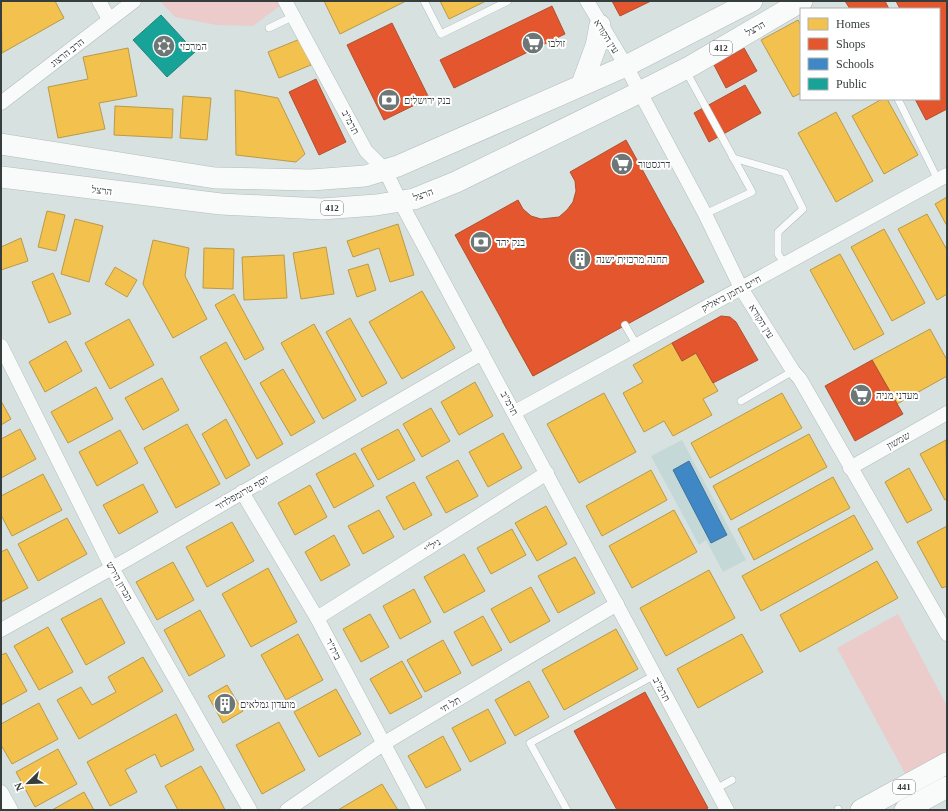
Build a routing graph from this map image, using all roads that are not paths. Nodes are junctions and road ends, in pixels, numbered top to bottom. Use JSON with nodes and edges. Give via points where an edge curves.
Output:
{"nodes":[{"id":1,"x":99,"y":1,"type":"edge"},
{"id":2,"x":134,"y":1,"type":"edge"},
{"id":3,"x":285,"y":1,"type":"edge"},
{"id":4,"x":424,"y":1,"type":"edge"},
{"id":5,"x":508,"y":1,"type":"edge"},
{"id":6,"x":587,"y":1,"type":"edge"},
{"id":7,"x":752,"y":1,"type":"edge"},
{"id":8,"x":802,"y":1,"type":"edge"},
{"id":9,"x":294,"y":16,"type":"junction"},
{"id":10,"x":109,"y":19,"type":"junction"},
{"id":11,"x":600,"y":25,"type":"junction"},
{"id":12,"x":269,"y":28,"type":"dead end"},
{"id":13,"x":626,"y":66,"type":"junction"},
{"id":14,"x":690,"y":66,"type":"junction"},
{"id":15,"x":582,"y":84,"type":"junction"},
{"id":16,"x":640,"y":92,"type":"junction"},
{"id":17,"x":899,"y":100,"type":"edge"},
{"id":18,"x":1,"y":103,"type":"edge"},
{"id":19,"x":1,"y":144,"type":"edge"},
{"id":20,"x":733,"y":158,"type":"junction"},
{"id":21,"x":385,"y":170,"type":"junction"},
{"id":22,"x":943,"y":178,"type":"edge"},
{"id":23,"x":3,"y":180,"type":"edge"},
{"id":24,"x":400,"y":201,"type":"junction"},
{"id":25,"x":705,"y":214,"type":"junction"},
{"id":26,"x":785,"y":264,"type":"junction"},
{"id":27,"x":741,"y":288,"type":"junction"},
{"id":28,"x":625,"y":325,"type":"dead end"},
{"id":29,"x":636,"y":344,"type":"junction"},
{"id":30,"x":1,"y":346,"type":"edge"},
{"id":31,"x":482,"y":353,"type":"junction"},
{"id":32,"x":793,"y":372,"type":"junction"},
{"id":33,"x":741,"y":401,"type":"dead end"},
{"id":34,"x":515,"y":412,"type":"junction"},
{"id":35,"x":947,"y":413,"type":"edge"},
{"id":36,"x":850,"y":468,"type":"junction"},
{"id":37,"x":548,"y":473,"type":"junction"},
{"id":38,"x":242,"y":492,"type":"junction"},
{"id":39,"x":112,"y":568,"type":"junction"},
{"id":40,"x":617,"y":604,"type":"junction"},
{"id":41,"x":317,"y":618,"type":"junction"},
{"id":42,"x":1,"y":630,"type":"edge"},
{"id":43,"x":947,"y":634,"type":"edge"},
{"id":44,"x":655,"y":675,"type":"junction"},
{"id":45,"x":383,"y":744,"type":"junction"},
{"id":46,"x":947,"y":763,"type":"edge"},
{"id":47,"x":732,"y":780,"type":"dead end"},
{"id":48,"x":947,"y":787,"type":"edge"},
{"id":49,"x":716,"y":789,"type":"junction"},
{"id":50,"x":1,"y":792,"type":"edge"},
{"id":51,"x":11,"y":810,"type":"edge"},
{"id":52,"x":250,"y":810,"type":"edge"},
{"id":53,"x":287,"y":810,"type":"edge"},
{"id":54,"x":419,"y":810,"type":"edge"},
{"id":55,"x":567,"y":810,"type":"edge"},
{"id":56,"x":728,"y":810,"type":"edge"},
{"id":57,"x":861,"y":810,"type":"edge"},
{"id":58,"x":905,"y":810,"type":"edge"}],
"edges":[{"from":1,"to":10,"type":"street"},
{"from":2,"to":10,"type":"street","name":"הרב הרצוג"},
{"from":3,"to":9,"type":"street","name":"תרמ\"ב"},
{"from":4,"to":5,"type":"lane","via":[[441,34]]},
{"from":6,"to":11,"type":"street","name":"עין הקורא"},
{"from":7,"to":13,"type":"main road"},
{"from":8,"to":14,"type":"main road","name":"הרצל","number":"412"},
{"from":9,"to":12,"type":"lane"},
{"from":9,"to":21,"type":"street","name":"תרמ\"ב","via":[[366,151]]},
{"from":10,"to":18,"type":"street","name":"הרב הרצוג"},
{"from":11,"to":13,"type":"street","name":"עין הקורא"},
{"from":11,"to":15,"type":"main road","via":[[596,46]]},
{"from":13,"to":15,"type":"main road"},
{"from":13,"to":16,"type":"street","name":"עין הקורא"},
{"from":14,"to":16,"type":"main road","name":"הרצל","number":"412"},
{"from":14,"to":20,"type":"lane","via":[[686,73]]},
{"from":15,"to":21,"type":"main road"},
{"from":16,"to":24,"type":"main road","name":"הרצל","number":"412","via":[[456,182]]},
{"from":16,"to":25,"type":"street","name":"עין הקורא"},
{"from":17,"to":22,"type":"lane"},
{"from":19,"to":21,"type":"main road","via":[[215,178],[311,180],[365,176]]},
{"from":20,"to":25,"type":"lane","via":[[752,192]]},
{"from":20,"to":26,"type":"lane","via":[[784,173],[803,209],[778,232],[778,254]]},
{"from":21,"to":24,"type":"street","name":"תרמ\"ב"},
{"from":22,"to":26,"type":"street","name":"חיים נחמן ביאליק"},
{"from":23,"to":24,"type":"main road","name":"הרצל","number":"412","via":[[222,204],[322,209]]},
{"from":24,"to":31,"type":"street","name":"תרמ\"ב"},
{"from":25,"to":27,"type":"street","name":"עין הקורא"},
{"from":26,"to":27,"type":"street","name":"חיים נחמן ביאליק"},
{"from":27,"to":29,"type":"street","name":"חיים נחמן ביאליק"},
{"from":27,"to":32,"type":"street","name":"עין הקורא"},
{"from":28,"to":29,"type":"lane"},
{"from":29,"to":34,"type":"street","name":"חיים נחמן ביאליק"},
{"from":30,"to":39,"type":"street","name":"הברון הירש"},
{"from":31,"to":34,"type":"street","name":"תרמ\"ב"},
{"from":31,"to":38,"type":"street","name":"יוסף טרומפלדור"},
{"from":32,"to":33,"type":"lane"},
{"from":32,"to":36,"type":"street","name":"עין הקורא","via":[[800,379]]},
{"from":34,"to":37,"type":"street","name":"תרמ\"ב"},
{"from":35,"to":36,"type":"street","name":"שמשון"},
{"from":36,"to":43,"type":"street","name":"עין הקורא"},
{"from":37,"to":40,"type":"street","name":"תרמ\"ב"},
{"from":37,"to":41,"type":"street","name":"ניל\"י"},
{"from":38,"to":39,"type":"street","name":"יוסף טרומפלדור"},
{"from":38,"to":41,"type":"street","name":"בית\"ר"},
{"from":39,"to":42,"type":"street","name":"יוסף טרומפלדור"},
{"from":39,"to":52,"type":"street","name":"הברון הירש"},
{"from":40,"to":44,"type":"street","name":"תרמ\"ב"},
{"from":40,"to":45,"type":"street","name":"תל חי"},
{"from":41,"to":45,"type":"street","name":"בית\"ר"},
{"from":44,"to":49,"type":"street","name":"תרמ\"ב"},
{"from":44,"to":55,"type":"lane","via":[[530,743]]},
{"from":45,"to":53,"type":"street","name":"תל חי"},
{"from":45,"to":54,"type":"street","name":"בית\"ר"},
{"from":46,"to":57,"type":"main road","number":"441"},
{"from":47,"to":49,"type":"lane"},
{"from":48,"to":58,"type":"main road","number":"441"},
{"from":49,"to":56,"type":"street","name":"תרמ\"ב"},
{"from":50,"to":51,"type":"street"}]}
